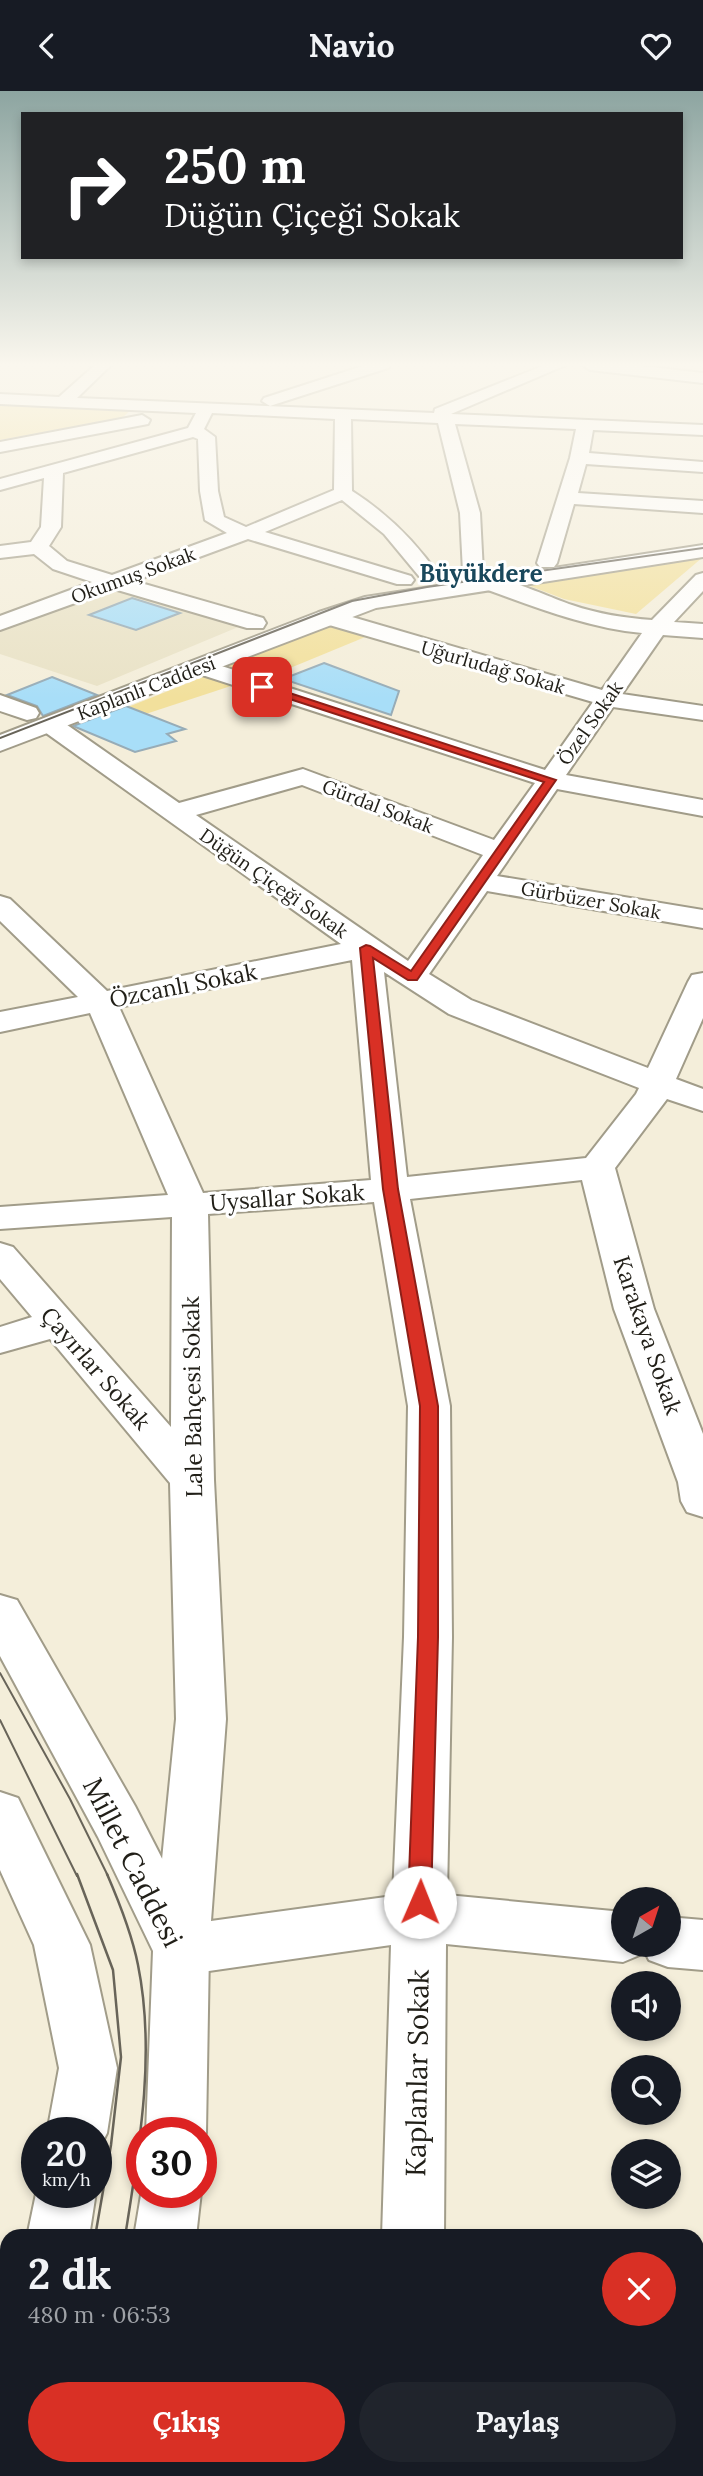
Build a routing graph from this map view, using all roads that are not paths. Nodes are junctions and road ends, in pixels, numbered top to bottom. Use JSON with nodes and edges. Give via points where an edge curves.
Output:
{"nodes":[{"id":1,"x":29,"y":476,"type":"edge"},
{"id":2,"x":54,"y":476,"type":"edge"},
{"id":3,"x":208,"y":476,"type":"edge"},
{"id":4,"x":343,"y":476,"type":"edge"},
{"id":5,"x":457,"y":476,"type":"edge"},
{"id":6,"x":574,"y":476,"type":"edge"},
{"id":7,"x":0,"y":485,"type":"edge"},
{"id":8,"x":343,"y":493,"type":"junction"},
{"id":9,"x":567,"y":498,"type":"junction"},
{"id":10,"x":703,"y":507,"type":"edge"},
{"id":11,"x":247,"y":533,"type":"junction"},
{"id":12,"x":703,"y":540,"type":"edge"},
{"id":13,"x":38,"y":547,"type":"junction"},
{"id":14,"x":703,"y":551,"type":"edge"},
{"id":15,"x":0,"y":552,"type":"edge"},
{"id":16,"x":547,"y":563,"type":"junction"},
{"id":17,"x":430,"y":577,"type":"junction"},
{"id":18,"x":480,"y":578,"type":"junction"},
{"id":19,"x":703,"y":579,"type":"edge"},
{"id":20,"x":404,"y":580,"type":"junction"},
{"id":21,"x":111,"y":582,"type":"junction"},
{"id":22,"x":327,"y":617,"type":"junction"},
{"id":23,"x":256,"y":623,"type":"junction"},
{"id":24,"x":0,"y":624,"type":"edge"},
{"id":25,"x":657,"y":628,"type":"junction"},
{"id":26,"x":703,"y":631,"type":"edge"},
{"id":27,"x":201,"y":667,"type":"junction"},
{"id":28,"x":607,"y":699,"type":"junction"},
{"id":29,"x":0,"y":702,"type":"edge"},
{"id":30,"x":703,"y":713,"type":"edge"},
{"id":31,"x":39,"y":719,"type":"junction"},
{"id":32,"x":0,"y":724,"type":"edge"},
{"id":33,"x":0,"y":744,"type":"edge"},
{"id":34,"x":550,"y":780,"type":"junction"},
{"id":35,"x":703,"y":808,"type":"edge"},
{"id":36,"x":174,"y":813,"type":"junction"},
{"id":37,"x":500,"y":852,"type":"junction"},
{"id":38,"x":479,"y":881,"type":"junction"},
{"id":39,"x":0,"y":905,"type":"edge"},
{"id":40,"x":703,"y":919,"type":"edge"},
{"id":41,"x":366,"y":948,"type":"junction"},
{"id":42,"x":412,"y":977,"type":"junction"},
{"id":43,"x":703,"y":982,"type":"edge"},
{"id":44,"x":101,"y":1002,"type":"junction"},
{"id":45,"x":0,"y":1022,"type":"edge"},
{"id":46,"x":657,"y":1084,"type":"junction"},
{"id":47,"x":703,"y":1101,"type":"edge"},
{"id":48,"x":597,"y":1167,"type":"junction"},
{"id":49,"x":390,"y":1189,"type":"junction"},
{"id":50,"x":190,"y":1204,"type":"junction"},
{"id":51,"x":0,"y":1218,"type":"edge"},
{"id":52,"x":0,"y":1255,"type":"edge"},
{"id":53,"x":58,"y":1323,"type":"junction"},
{"id":54,"x":0,"y":1340,"type":"edge"},
{"id":55,"x":192,"y":1480,"type":"junction"},
{"id":56,"x":703,"y":1501,"type":"edge"},
{"id":57,"x":0,"y":1613,"type":"edge"},
{"id":58,"x":0,"y":1814,"type":"edge"},
{"id":59,"x":419,"y":1917,"type":"junction"},
{"id":60,"x":611,"y":1936,"type":"edge"},
{"id":61,"x":681,"y":1943,"type":"edge"},
{"id":62,"x":703,"y":1945,"type":"edge"},
{"id":63,"x":181,"y":1950,"type":"junction"},
{"id":64,"x":80,"y":2117,"type":"edge"},
{"id":65,"x":176,"y":2117,"type":"edge"},
{"id":66,"x":63,"y":2208,"type":"edge"},
{"id":67,"x":169,"y":2208,"type":"edge"},
{"id":68,"x":59,"y":2229,"type":"edge"},
{"id":69,"x":166,"y":2229,"type":"edge"},
{"id":70,"x":413,"y":2229,"type":"edge"}],
"edges":[{"from":1,"to":7,"type":"street"},
{"from":2,"to":13,"type":"street","via":[[51,527]]},
{"from":3,"to":11,"type":"street","via":[[215,520]]},
{"from":4,"to":8,"type":"street"},
{"from":5,"to":18,"type":"street","via":[[470,513]]},
{"from":6,"to":9,"type":"street"},
{"from":8,"to":11,"type":"street","name":"Okumuş Sokak"},
{"from":8,"to":17,"type":"street","via":[[371,510],[412,548]]},
{"from":9,"to":10,"type":"street"},
{"from":9,"to":16,"type":"street"},
{"from":11,"to":20,"type":"street"},
{"from":11,"to":21,"type":"street","name":"Okumuş Sokak"},
{"from":12,"to":16,"type":"street","name":"Kaplanlı Caddesi"},
{"from":13,"to":15,"type":"street"},
{"from":13,"to":21,"type":"street","via":[[60,565]]},
{"from":14,"to":18,"type":"street","name":"Kaplanlı Caddesi"},
{"from":16,"to":18,"type":"street","name":"Kaplanlı Caddesi"},
{"from":17,"to":18,"type":"street","name":"Kaplanlı Caddesi"},
{"from":17,"to":20,"type":"street","name":"Kaplanlı Caddesi"},
{"from":18,"to":22,"type":"street","name":"Kaplanlı Caddesi"},
{"from":18,"to":25,"type":"street","via":[[568,611]]},
{"from":19,"to":25,"type":"street","name":"Özel Sokak"},
{"from":20,"to":23,"type":"street","name":"Kaplanlı Caddesi","via":[[337,594]]},
{"from":21,"to":23,"type":"street"},
{"from":21,"to":24,"type":"street","name":"Okumuş Sokak"},
{"from":22,"to":27,"type":"street","name":"Kaplanlı Caddesi"},
{"from":22,"to":28,"type":"street","name":"Uğurludağ Sokak"},
{"from":23,"to":31,"type":"street","name":"Kaplanlı Caddesi"},
{"from":25,"to":26,"type":"street"},
{"from":25,"to":28,"type":"street","name":"Özel Sokak"},
{"from":27,"to":31,"type":"street","name":"Kaplanlı Caddesi"},
{"from":27,"to":34,"type":"street"},
{"from":28,"to":30,"type":"street","name":"Uğurludağ Sokak"},
{"from":28,"to":34,"type":"street","name":"Özel Sokak"},
{"from":29,"to":31,"type":"street","name":"Düğün Çiçeği Sokak"},
{"from":31,"to":32,"type":"street","name":"Kaplanlı Caddesi"},
{"from":31,"to":33,"type":"street","name":"Kaplanlı Caddesi"},
{"from":31,"to":36,"type":"street","name":"Düğün Çiçeği Sokak"},
{"from":34,"to":35,"type":"street"},
{"from":34,"to":37,"type":"street","name":"Özel Sokak"},
{"from":36,"to":37,"type":"street","name":"Gürdal Sokak","via":[[303,777]]},
{"from":36,"to":41,"type":"street","name":"Düğün Çiçeği Sokak"},
{"from":37,"to":38,"type":"street","name":"Özel Sokak"},
{"from":38,"to":40,"type":"street","name":"Gürbüzer Sokak"},
{"from":38,"to":42,"type":"street","name":"Özel Sokak"},
{"from":39,"to":44,"type":"street","name":"Lale Bahçesi Sokak"},
{"from":41,"to":42,"type":"street","name":"Düğün Çiçeği Sokak"},
{"from":41,"to":44,"type":"street","name":"Özcanlı Sokak"},
{"from":41,"to":49,"type":"street","name":"Kaplanlar Sokak"},
{"from":42,"to":46,"type":"street","name":"Düğün Çiçeği Sokak","via":[[460,1007]]},
{"from":43,"to":46,"type":"street"},
{"from":44,"to":45,"type":"street","name":"Özcanlı Sokak"},
{"from":44,"to":50,"type":"street","name":"Lale Bahçesi Sokak"},
{"from":46,"to":47,"type":"street","name":"Düğün Çiçeği Sokak"},
{"from":46,"to":48,"type":"street"},
{"from":48,"to":49,"type":"street","name":"Uysallar Sokak"},
{"from":48,"to":56,"type":"street","name":"Karakaya Sokak","via":[[634,1309],[701,1482]]},
{"from":49,"to":50,"type":"street","name":"Uysallar Sokak"},
{"from":49,"to":59,"type":"street","name":"Kaplanlar Sokak","via":[[429,1406],[428,1637]]},
{"from":50,"to":51,"type":"street","name":"Uysallar Sokak"},
{"from":50,"to":55,"type":"street","name":"Lale Bahçesi Sokak"},
{"from":52,"to":53,"type":"street","name":"Çayırlar Sokak"},
{"from":53,"to":54,"type":"street"},
{"from":53,"to":55,"type":"street","name":"Çayırlar Sokak"},
{"from":55,"to":63,"type":"street","name":"Lale Bahçesi Sokak","via":[[201,1719]]},
{"from":57,"to":63,"type":"street","name":"Millet Caddesi","via":[[117,1822]]},
{"from":58,"to":64,"type":"street","via":[[62,1945],[88,2068]]},
{"from":59,"to":60,"type":"street"},
{"from":59,"to":63,"type":"street"},
{"from":59,"to":70,"type":"street","name":"Kaplanlar Sokak"},
{"from":61,"to":62,"type":"street"},
{"from":63,"to":65,"type":"street","name":"Millet Caddesi"},
{"from":66,"to":68,"type":"street"},
{"from":67,"to":69,"type":"street"}]}
